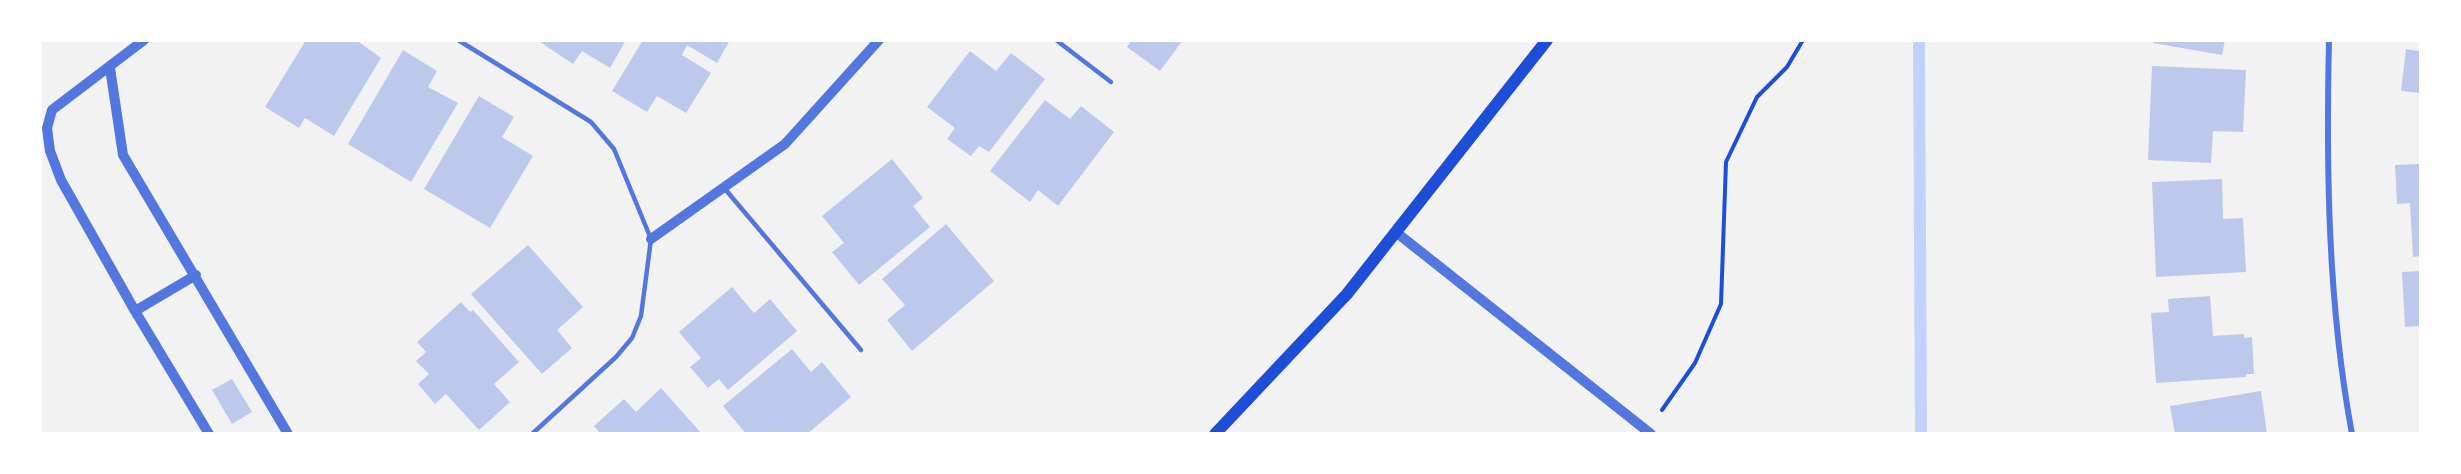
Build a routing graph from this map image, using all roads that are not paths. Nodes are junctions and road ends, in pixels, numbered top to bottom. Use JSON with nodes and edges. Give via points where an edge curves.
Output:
{"nodes":[{"id":1,"x":144,"y":40,"type":"edge"},
{"id":2,"x":458,"y":40,"type":"edge"},
{"id":3,"x":879,"y":40,"type":"edge"},
{"id":4,"x":1056,"y":40,"type":"edge"},
{"id":5,"x":1547,"y":40,"type":"edge"},
{"id":6,"x":2329,"y":40,"type":"edge"},
{"id":7,"x":110,"y":68,"type":"junction"},
{"id":8,"x":1111,"y":82,"type":"dead end"},
{"id":9,"x":725,"y":189,"type":"junction"},
{"id":10,"x":1397,"y":233,"type":"junction"},
{"id":11,"x":651,"y":239,"type":"junction"},
{"id":12,"x":196,"y":275,"type":"junction"},
{"id":13,"x":135,"y":311,"type":"junction"},
{"id":14,"x":861,"y":350,"type":"dead end"},
{"id":15,"x":1649,"y":432,"type":"edge"},
{"id":16,"x":209,"y":434,"type":"edge"},
{"id":17,"x":288,"y":434,"type":"edge"},
{"id":18,"x":532,"y":434,"type":"edge"},
{"id":19,"x":1215,"y":434,"type":"edge"},
{"id":20,"x":2352,"y":434,"type":"edge"}],
"edges":[{"from":1,"to":7,"type":"street"},
{"from":2,"to":11,"type":"lane","via":[[591,122],[614,149]]},
{"from":3,"to":9,"type":"street","via":[[785,144]]},
{"from":4,"to":8,"type":"lane"},
{"from":5,"to":10,"type":"main road"},
{"from":6,"to":20,"type":"street","via":[[2332,251],[2341,375]]},
{"from":7,"to":12,"type":"street","via":[[123,155]]},
{"from":7,"to":13,"type":"street","via":[[52,110],[47,128],[50,151],[62,180]]},
{"from":9,"to":11,"type":"street"},
{"from":9,"to":14,"type":"lane"},
{"from":10,"to":15,"type":"street"},
{"from":10,"to":19,"type":"main road","via":[[1347,294]]},
{"from":11,"to":18,"type":"lane","via":[[641,316],[632,338]]},
{"from":12,"to":13,"type":"street"},
{"from":12,"to":17,"type":"street"},
{"from":13,"to":16,"type":"street"}]}
